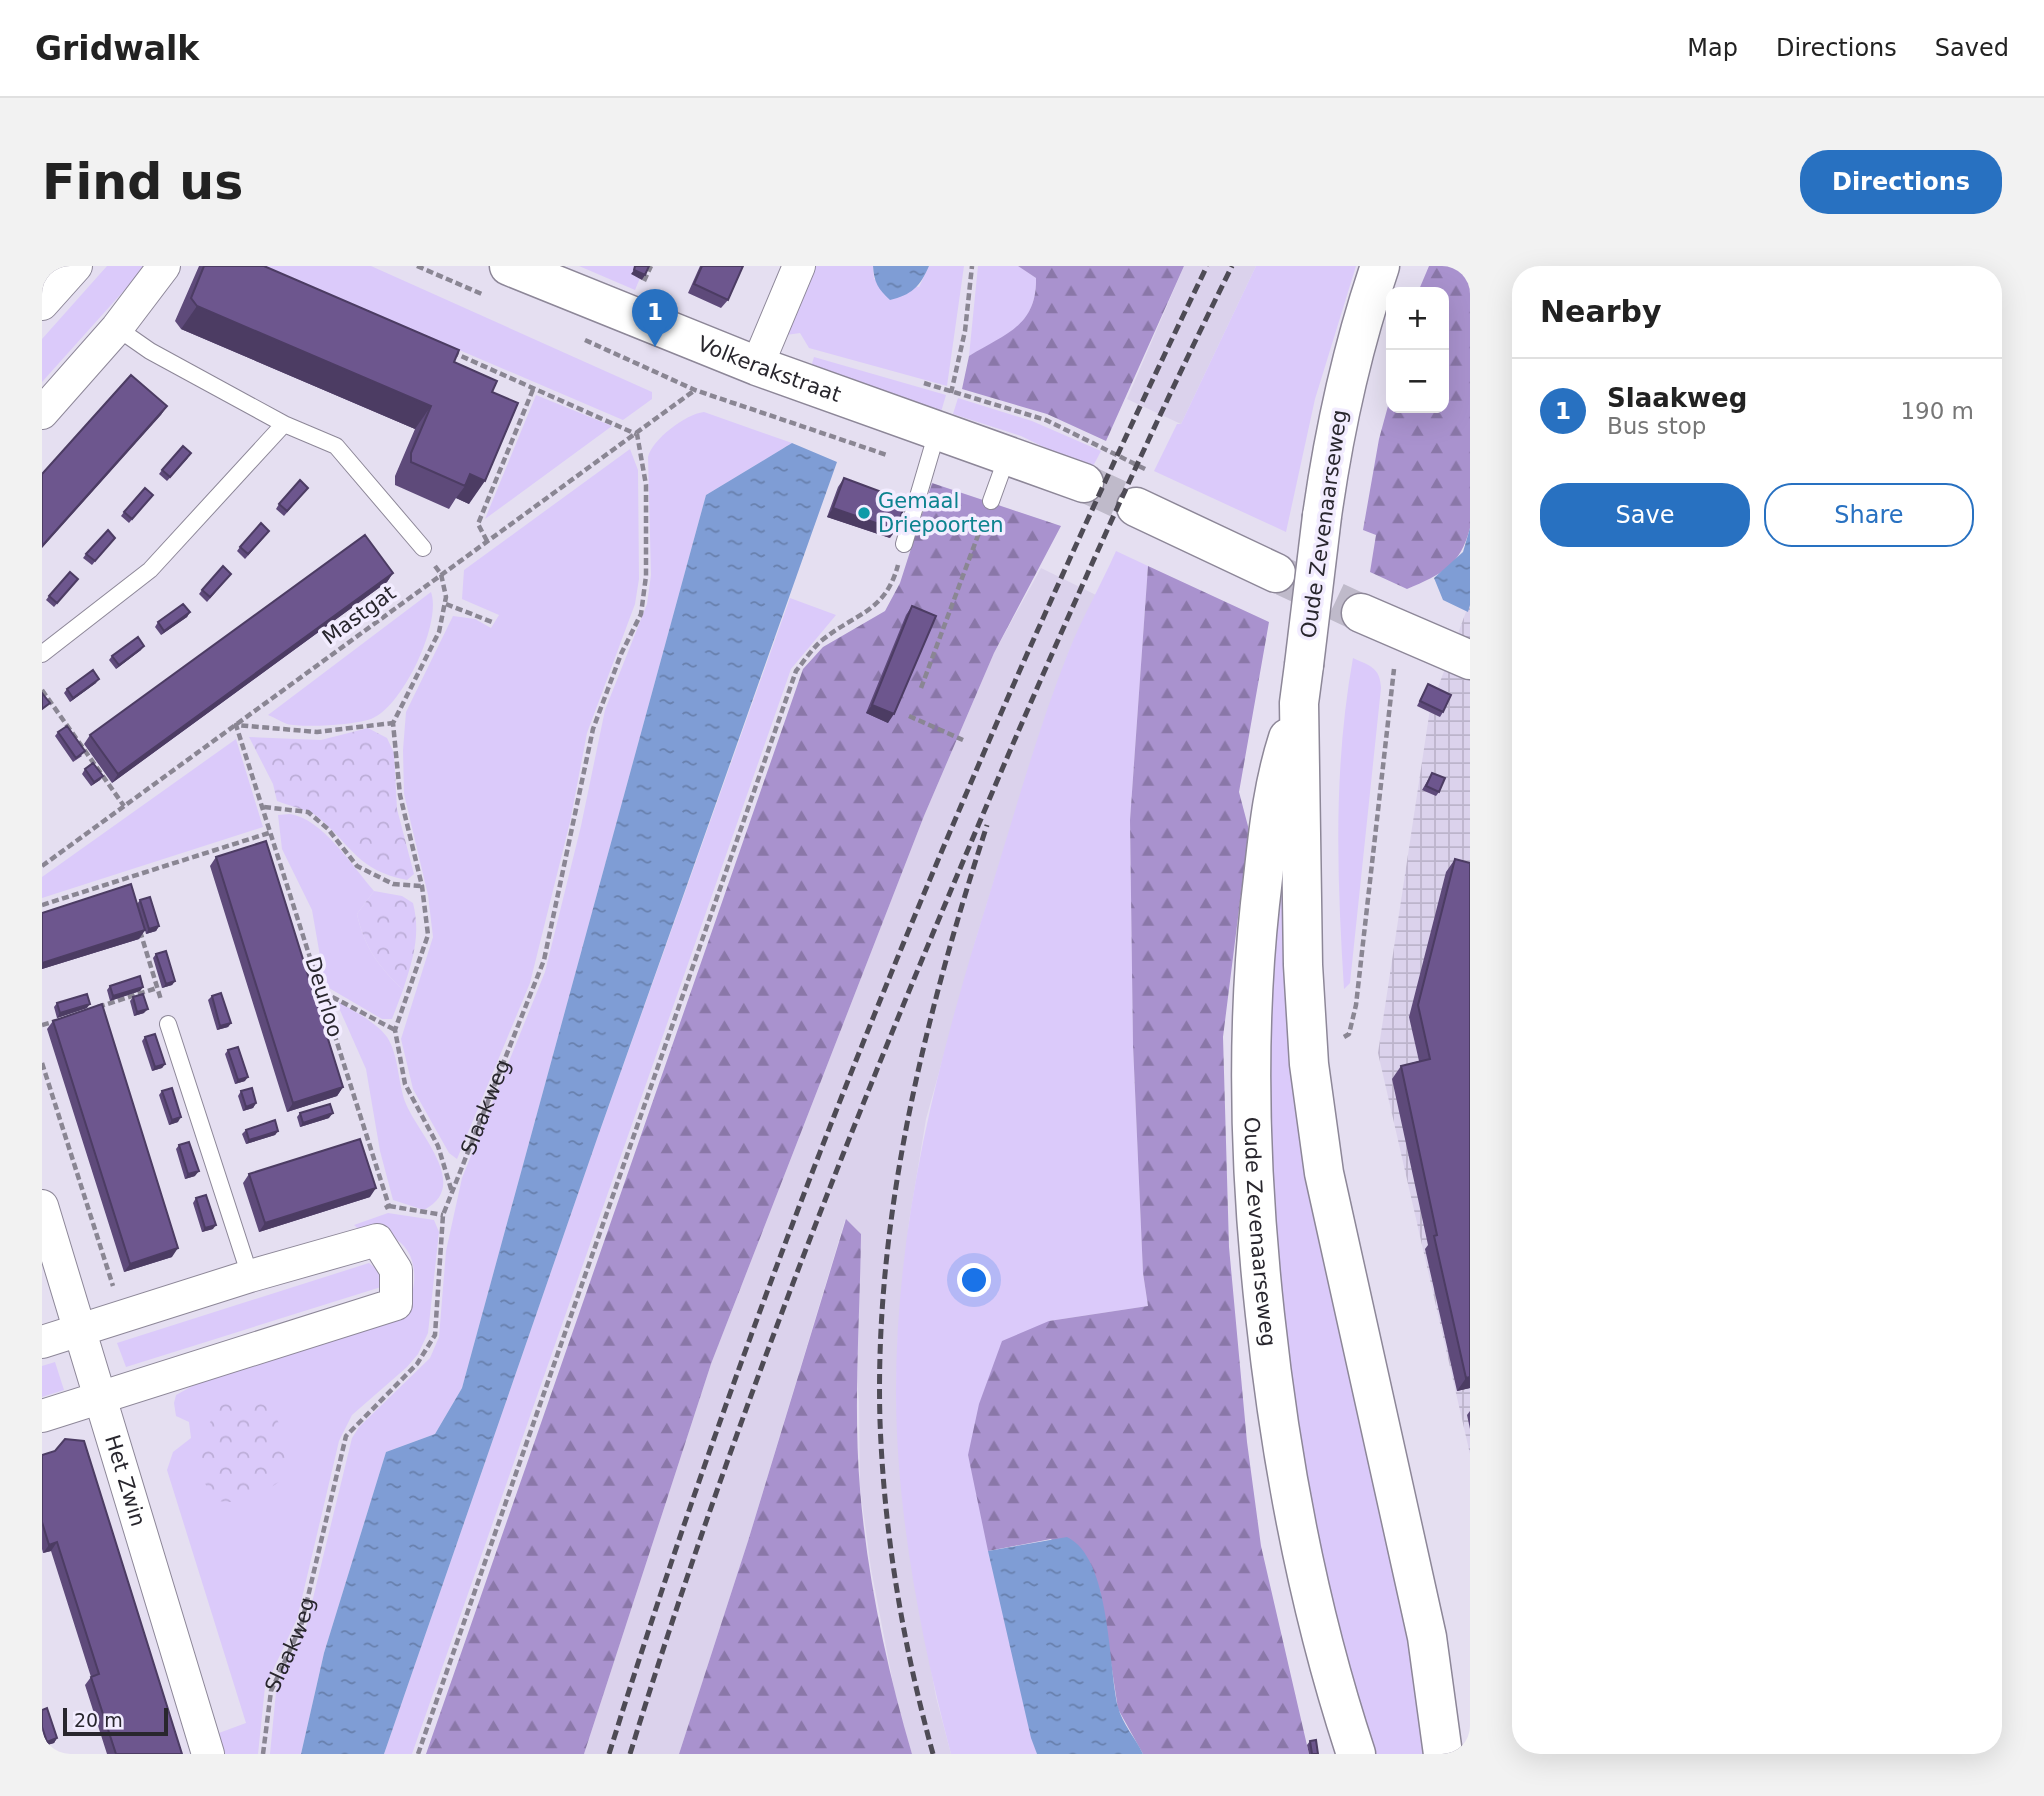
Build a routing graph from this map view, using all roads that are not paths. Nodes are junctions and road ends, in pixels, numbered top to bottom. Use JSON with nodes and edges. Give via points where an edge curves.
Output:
{"nodes":[{"id":1,"x":76,"y":266,"type":"edge"},
{"id":2,"x":164,"y":266,"type":"edge"},
{"id":3,"x":509,"y":266,"type":"edge"},
{"id":4,"x":799,"y":266,"type":"edge"},
{"id":5,"x":1380,"y":266,"type":"edge"},
{"id":6,"x":42,"y":304,"type":"edge"},
{"id":7,"x":117,"y":328,"type":"junction"},
{"id":8,"x":757,"y":366,"type":"junction"},
{"id":9,"x":42,"y":413,"type":"edge"},
{"id":10,"x":284,"y":424,"type":"junction"},
{"id":11,"x":933,"y":448,"type":"junction"},
{"id":12,"x":1020,"y":458,"type":"junction"},
{"id":13,"x":1084,"y":483,"type":"tunnel mouth"},
{"id":14,"x":990,"y":502,"type":"road end"},
{"id":15,"x":1136,"y":507,"type":"tunnel mouth"},
{"id":16,"x":904,"y":544,"type":"road end"},
{"id":17,"x":423,"y":548,"type":"dead end"},
{"id":18,"x":1276,"y":573,"type":"tunnel mouth"},
{"id":19,"x":1362,"y":613,"type":"tunnel mouth"},
{"id":20,"x":42,"y":654,"type":"edge"},
{"id":21,"x":1470,"y":660,"type":"edge"},
{"id":22,"x":1299,"y":703,"type":"junction"},
{"id":23,"x":168,"y":1024,"type":"road end"},
{"id":24,"x":42,"y":1206,"type":"edge"},
{"id":25,"x":250,"y":1276,"type":"junction"},
{"id":26,"x":82,"y":1331,"type":"junction"},
{"id":27,"x":42,"y":1342,"type":"edge"},
{"id":28,"x":101,"y":1396,"type":"junction"},
{"id":29,"x":42,"y":1416,"type":"edge"},
{"id":30,"x":1343,"y":1741,"type":"edge"},
{"id":31,"x":208,"y":1754,"type":"edge"},
{"id":32,"x":1443,"y":1754,"type":"edge"}],
"edges":[{"from":1,"to":6,"type":"street"},
{"from":2,"to":7,"type":"street"},
{"from":3,"to":8,"type":"street","name":"Volkerakstraat"},
{"from":4,"to":8,"type":"street"},
{"from":5,"to":22,"type":"street","name":"Oude Zevenaarseweg","bridge":true,"via":[[1332,447]]},
{"from":7,"to":9,"type":"street"},
{"from":7,"to":10,"type":"lane"},
{"from":8,"to":11,"type":"street","name":"Volkerakstraat"},
{"from":10,"to":17,"type":"lane","via":[[336,446]]},
{"from":10,"to":20,"type":"lane","via":[[150,570]]},
{"from":11,"to":12,"type":"street","name":"Volkerakstraat"},
{"from":11,"to":16,"type":"lane"},
{"from":12,"to":13,"type":"street","name":"Volkerakstraat"},
{"from":12,"to":14,"type":"lane"},
{"from":15,"to":18,"type":"street"},
{"from":19,"to":21,"type":"street"},
{"from":22,"to":30,"type":"street","name":"Oude Zevenaarseweg","via":[[1274,783],[1253,971],[1249,1092],[1255,1221],[1275,1413]]},
{"from":22,"to":32,"type":"street","name":"Oude Zevenaarseweg","via":[[1309,1064],[1327,1186],[1427,1637]]},
{"from":23,"to":25,"type":"lane"},
{"from":24,"to":26,"type":"street","name":"Het Zwin"},
{"from":25,"to":26,"type":"street"},
{"from":25,"to":28,"type":"street","via":[[377,1240],[396,1270],[396,1304]]},
{"from":26,"to":27,"type":"street"},
{"from":26,"to":28,"type":"street","name":"Het Zwin"},
{"from":28,"to":29,"type":"street"},
{"from":28,"to":31,"type":"street","name":"Het Zwin"}]}
